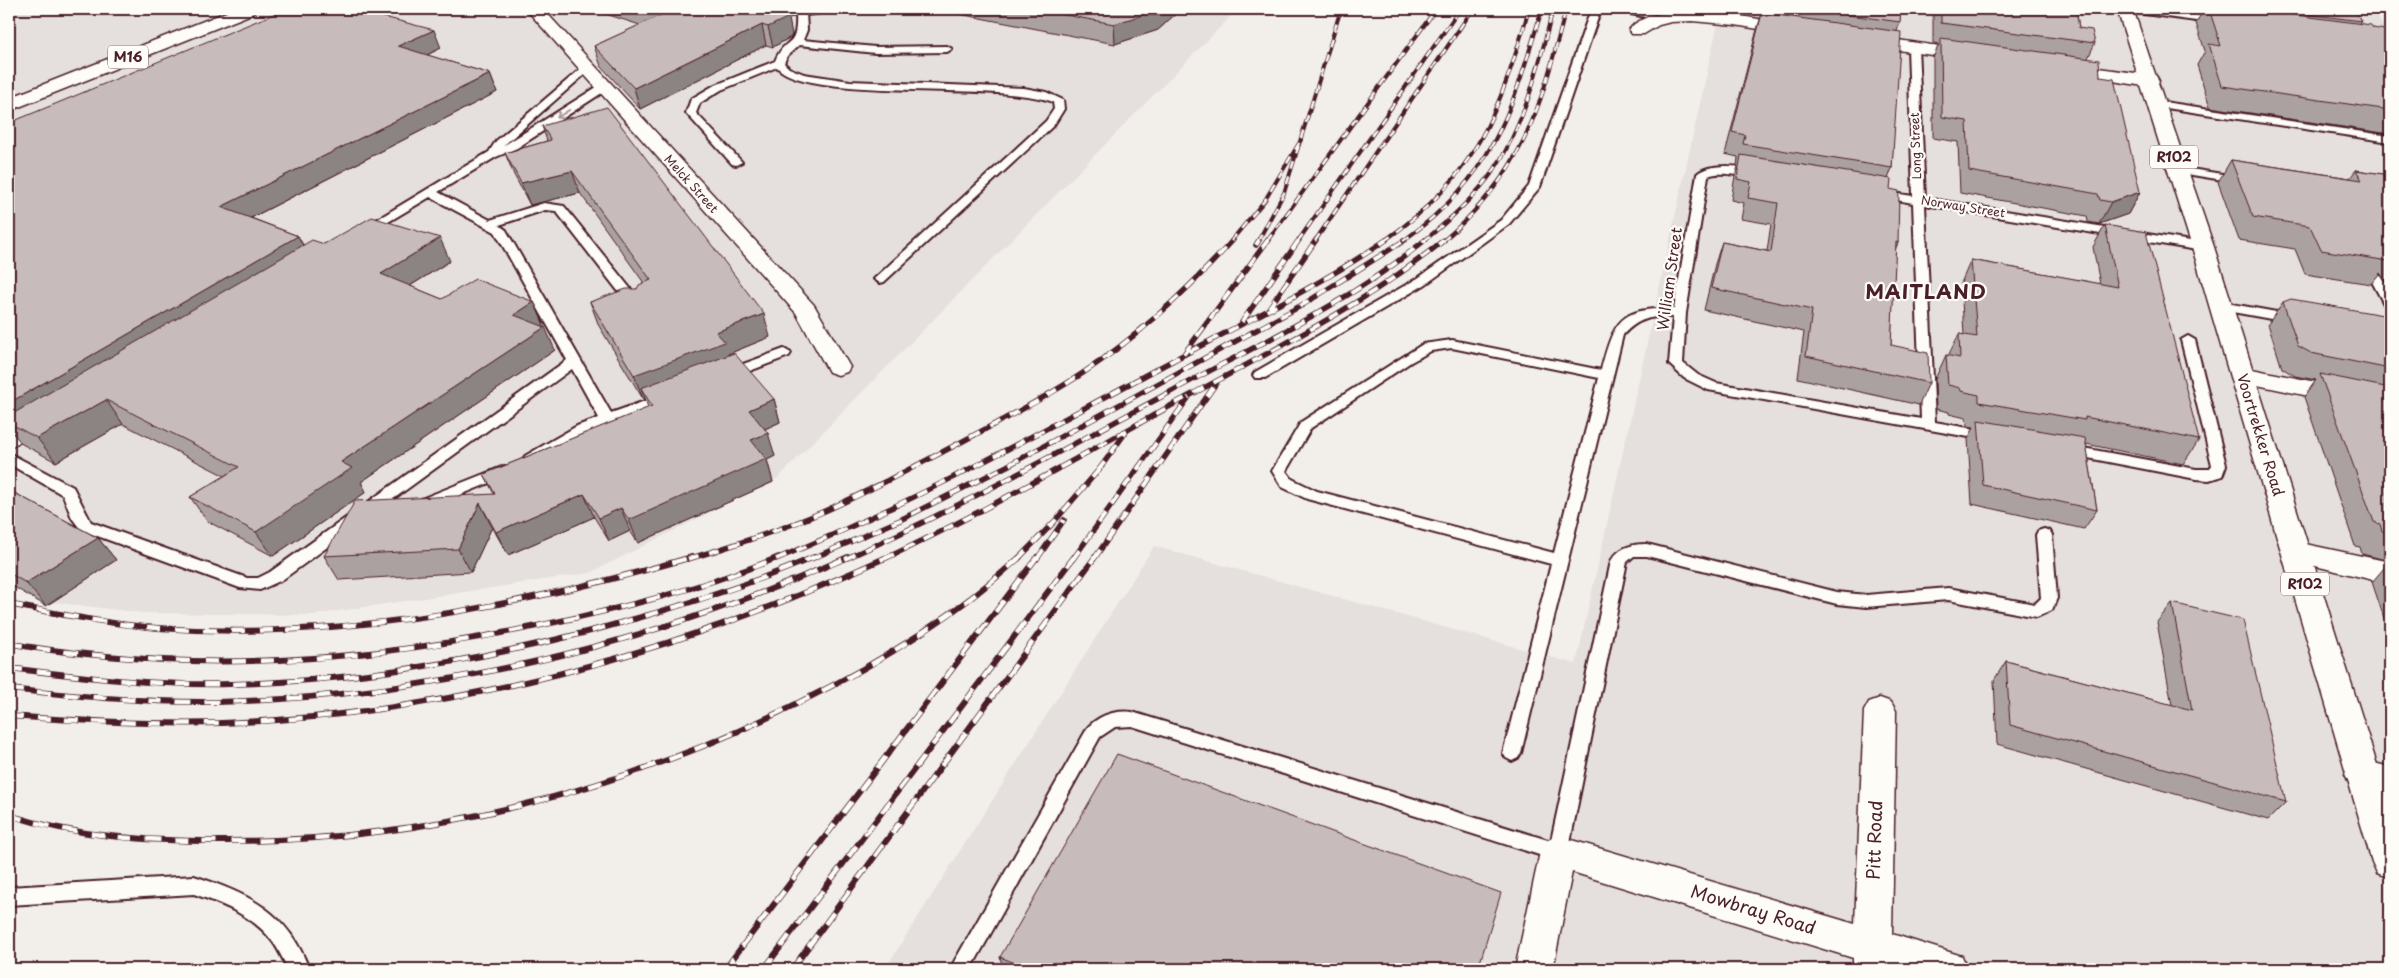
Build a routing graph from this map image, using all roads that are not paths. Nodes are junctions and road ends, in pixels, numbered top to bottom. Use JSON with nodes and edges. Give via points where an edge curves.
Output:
{"nodes":[{"id":1,"x":219,"y":9,"type":"edge"},
{"id":2,"x":248,"y":9,"type":"edge"},
{"id":3,"x":534,"y":9,"type":"edge"},
{"id":4,"x":751,"y":9,"type":"edge"},
{"id":5,"x":1596,"y":9,"type":"edge"},
{"id":6,"x":1612,"y":9,"type":"edge"},
{"id":7,"x":2125,"y":9,"type":"edge"},
{"id":8,"x":2130,"y":9,"type":"edge"},
{"id":9,"x":809,"y":10,"type":"edge"},
{"id":10,"x":1664,"y":18,"type":"junction"},
{"id":11,"x":2225,"y":22,"type":"edge"},
{"id":12,"x":1638,"y":30,"type":"dead end"},
{"id":13,"x":1806,"y":32,"type":"edge"},
{"id":14,"x":1845,"y":37,"type":"edge"},
{"id":15,"x":797,"y":42,"type":"junction"},
{"id":16,"x":1913,"y":47,"type":"junction"},
{"id":17,"x":947,"y":49,"type":"dead end"},
{"id":18,"x":1992,"y":58,"type":"edge"},
{"id":19,"x":779,"y":63,"type":"junction"},
{"id":20,"x":2040,"y":65,"type":"edge"},
{"id":21,"x":587,"y":68,"type":"junction"},
{"id":22,"x":2150,"y":81,"type":"junction"},
{"id":23,"x":604,"y":87,"type":"junction"},
{"id":24,"x":9,"y":92,"type":"edge"},
{"id":25,"x":9,"y":104,"type":"edge"},
{"id":26,"x":2157,"y":104,"type":"junction"},
{"id":27,"x":2390,"y":140,"type":"edge"},
{"id":28,"x":492,"y":155,"type":"junction"},
{"id":29,"x":736,"y":162,"type":"dead end"},
{"id":30,"x":2178,"y":170,"type":"junction"},
{"id":31,"x":1771,"y":176,"type":"edge"},
{"id":32,"x":2257,"y":182,"type":"edge"},
{"id":33,"x":429,"y":192,"type":"junction"},
{"id":34,"x":1869,"y":192,"type":"edge"},
{"id":35,"x":1918,"y":200,"type":"junction"},
{"id":36,"x":490,"y":224,"type":"junction"},
{"id":37,"x":352,"y":238,"type":"edge"},
{"id":38,"x":2203,"y":247,"type":"junction"},
{"id":39,"x":2376,"y":278,"type":"edge"},
{"id":40,"x":880,"y":279,"type":"dead end"},
{"id":41,"x":2390,"y":303,"type":"edge"},
{"id":42,"x":2221,"y":306,"type":"junction"},
{"id":43,"x":639,"y":308,"type":"edge"},
{"id":44,"x":1680,"y":313,"type":"junction"},
{"id":45,"x":2304,"y":321,"type":"edge"},
{"id":46,"x":2188,"y":340,"type":"dead end"},
{"id":47,"x":784,"y":353,"type":"dead end"},
{"id":48,"x":573,"y":362,"type":"junction"},
{"id":49,"x":838,"y":367,"type":"dead end"},
{"id":50,"x":1606,"y":375,"type":"junction"},
{"id":51,"x":1260,"y":376,"type":"dead end"},
{"id":52,"x":2242,"y":376,"type":"junction"},
{"id":53,"x":718,"y":378,"type":"edge"},
{"id":54,"x":681,"y":392,"type":"edge"},
{"id":55,"x":2390,"y":405,"type":"edge"},
{"id":56,"x":607,"y":420,"type":"junction"},
{"id":57,"x":43,"y":422,"type":"edge"},
{"id":58,"x":1928,"y":424,"type":"junction"},
{"id":59,"x":2004,"y":439,"type":"edge"},
{"id":60,"x":9,"y":443,"type":"edge"},
{"id":61,"x":2052,"y":448,"type":"edge"},
{"id":62,"x":9,"y":458,"type":"edge"},
{"id":63,"x":388,"y":497,"type":"junction"},
{"id":64,"x":2044,"y":535,"type":"dead end"},
{"id":65,"x":2296,"y":552,"type":"junction"},
{"id":66,"x":1559,"y":560,"type":"junction"},
{"id":67,"x":2390,"y":573,"type":"edge"},
{"id":68,"x":1880,"y":711,"type":"dead end"},
{"id":69,"x":1512,"y":752,"type":"dead end"},
{"id":70,"x":2376,"y":777,"type":"edge"},
{"id":71,"x":1558,"y":852,"type":"junction"},
{"id":72,"x":2390,"y":862,"type":"edge"},
{"id":73,"x":9,"y":896,"type":"edge"},
{"id":74,"x":1872,"y":957,"type":"edge"},
{"id":75,"x":299,"y":969,"type":"edge"},
{"id":76,"x":960,"y":969,"type":"edge"},
{"id":77,"x":1534,"y":969,"type":"edge"},
{"id":78,"x":1948,"y":969,"type":"edge"}],
"edges":[{"from":1,"to":24,"type":"street","number":"M16"},
{"from":2,"to":25,"type":"street","number":"M16"},
{"from":3,"to":21,"type":"street","name":"Melck Street"},
{"from":4,"to":9,"type":"street","via":[[781,14]]},
{"from":5,"to":51,"type":"lane","via":[[1534,186],[1505,222],[1422,281]]},
{"from":6,"to":10,"type":"lane"},
{"from":7,"to":22,"type":"street","name":"Voortrekker Road","number":"R102"},
{"from":8,"to":11,"type":"lane"},
{"from":9,"to":15,"type":"lane"},
{"from":10,"to":12,"type":"street"},
{"from":10,"to":13,"type":"street","via":[[1698,17]]},
{"from":14,"to":16,"type":"street"},
{"from":15,"to":17,"type":"lane","via":[[875,50]]},
{"from":15,"to":19,"type":"lane","via":[[781,55]]},
{"from":16,"to":18,"type":"street"},
{"from":16,"to":35,"type":"lane","name":"Long Street"},
{"from":19,"to":29,"type":"lane","via":[[717,88],[695,101],[691,113]]},
{"from":19,"to":40,"type":"lane","via":[[785,70],[802,77],[850,84],[1024,91],[1058,100],[1059,109],[1050,123]]},
{"from":20,"to":22,"type":"street"},
{"from":21,"to":23,"type":"street","name":"Melck Street"},
{"from":21,"to":28,"type":"lane","via":[[500,143]]},
{"from":22,"to":26,"type":"street","name":"Voortrekker Road","number":"R102"},
{"from":23,"to":28,"type":"lane","one_way":true,"via":[[513,146]]},
{"from":23,"to":49,"type":"street","name":"Melck Street","via":[[806,310]]},
{"from":26,"to":27,"type":"lane"},
{"from":26,"to":30,"type":"street","name":"Voortrekker Road","number":"R102"},
{"from":28,"to":33,"type":"lane"},
{"from":30,"to":32,"type":"lane"},
{"from":30,"to":38,"type":"street","name":"Voortrekker Road","number":"R102"},
{"from":31,"to":44,"type":"lane","name":"William Street","via":[[1722,169],[1703,174]]},
{"from":33,"to":36,"type":"lane"},
{"from":33,"to":37,"type":"lane"},
{"from":34,"to":35,"type":"lane","name":"Norway Street"},
{"from":35,"to":38,"type":"lane","name":"Norway Street"},
{"from":35,"to":58,"type":"lane","name":"Long Street"},
{"from":36,"to":43,"type":"lane","via":[[544,206],[560,208]]},
{"from":36,"to":48,"type":"lane","via":[[500,230]]},
{"from":38,"to":42,"type":"street","name":"Voortrekker Road","number":"R102"},
{"from":39,"to":41,"type":"lane"},
{"from":42,"to":45,"type":"lane"},
{"from":42,"to":52,"type":"street","name":"Voortrekker Road","number":"R102"},
{"from":44,"to":50,"type":"lane","via":[[1648,312],[1628,320],[1617,334]]},
{"from":44,"to":58,"type":"lane","name":"William Street","via":[[1676,364],[1696,380],[1713,387]]},
{"from":46,"to":61,"type":"lane","via":[[2219,465],[2217,472],[2196,474]]},
{"from":47,"to":53,"type":"lane"},
{"from":48,"to":56,"type":"lane"},
{"from":48,"to":63,"type":"lane"},
{"from":50,"to":66,"type":"lane"},
{"from":50,"to":66,"type":"lane","via":[[1452,344],[1428,348],[1306,425],[1279,471],[1287,483],[1312,495]]},
{"from":52,"to":55,"type":"street"},
{"from":52,"to":65,"type":"street","name":"Voortrekker Road","number":"R102"},
{"from":54,"to":56,"type":"lane"},
{"from":56,"to":63,"type":"lane","via":[[567,436],[511,469],[436,500],[410,504]]},
{"from":57,"to":60,"type":"lane"},
{"from":58,"to":59,"type":"lane"},
{"from":62,"to":63,"type":"lane","via":[[68,490],[79,519],[86,526],[246,584],[260,584],[276,576]]},
{"from":64,"to":71,"type":"lane","via":[[2050,598],[2046,606],[2037,611],[1948,594],[1866,601],[1837,598],[1647,550],[1624,554],[1619,561]]},
{"from":65,"to":67,"type":"street"},
{"from":65,"to":70,"type":"street","name":"Voortrekker Road","number":"R102"},
{"from":66,"to":69,"type":"lane"},
{"from":68,"to":74,"type":"street","name":"Pitt Road"},
{"from":70,"to":72,"type":"street","name":"Voortrekker Road","number":"R102"},
{"from":71,"to":74,"type":"street","name":"Mowbray Road"},
{"from":71,"to":76,"type":"lane","via":[[1132,719],[1117,718],[1104,722],[1094,732]]},
{"from":71,"to":77,"type":"street"},
{"from":73,"to":75,"type":"lane","via":[[194,885],[228,896],[256,913],[280,935]]},
{"from":74,"to":78,"type":"street","name":"Mowbray Road"}]}
